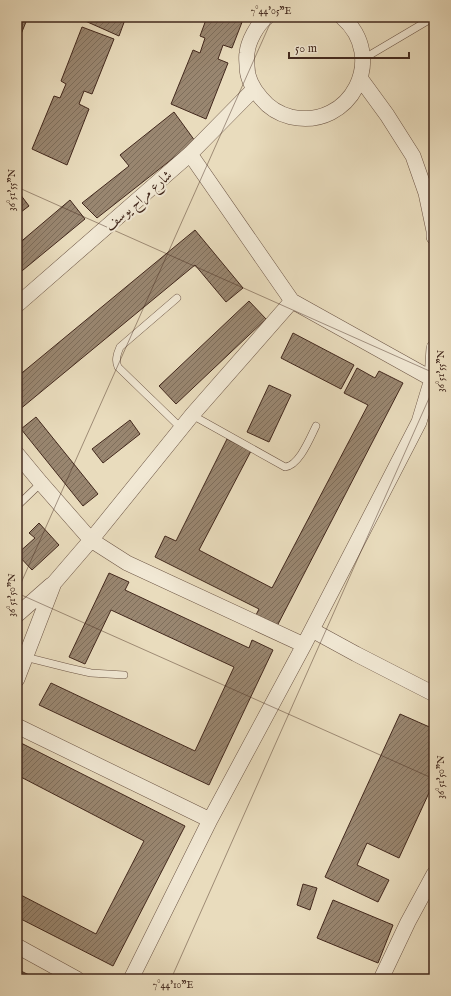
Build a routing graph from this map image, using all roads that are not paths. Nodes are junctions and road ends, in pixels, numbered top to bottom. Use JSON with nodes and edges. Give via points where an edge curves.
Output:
{"nodes":[{"id":1,"x":267,"y":17,"type":"edge"},
{"id":2,"x":434,"y":17,"type":"edge"},
{"id":3,"x":346,"y":19,"type":"edge"},
{"id":4,"x":363,"y":59,"type":"junction"},
{"id":5,"x":360,"y":78,"type":"junction"},
{"id":6,"x":254,"y":89,"type":"junction"},
{"id":7,"x":190,"y":154,"type":"junction"},
{"id":8,"x":434,"y":237,"type":"edge"},
{"id":9,"x":177,"y":298,"type":"dead end"},
{"id":10,"x":292,"y":301,"type":"junction"},
{"id":11,"x":17,"y":305,"type":"edge"},
{"id":12,"x":434,"y":348,"type":"edge"},
{"id":13,"x":432,"y":379,"type":"junction"},
{"id":14,"x":192,"y":415,"type":"junction"},
{"id":15,"x":316,"y":426,"type":"dead end"},
{"id":16,"x":181,"y":428,"type":"junction"},
{"id":17,"x":17,"y":454,"type":"edge"},
{"id":18,"x":41,"y":483,"type":"junction"},
{"id":19,"x":17,"y":506,"type":"edge"},
{"id":20,"x":91,"y":540,"type":"junction"},
{"id":21,"x":54,"y":583,"type":"junction"},
{"id":22,"x":17,"y":615,"type":"edge"},
{"id":23,"x":312,"y":630,"type":"junction"},
{"id":24,"x":304,"y":645,"type":"junction"},
{"id":25,"x":25,"y":657,"type":"junction"},
{"id":26,"x":124,"y":675,"type":"dead end"},
{"id":27,"x":17,"y":679,"type":"edge"},
{"id":28,"x":434,"y":694,"type":"edge"},
{"id":29,"x":17,"y":726,"type":"edge"},
{"id":30,"x":210,"y":820,"type":"junction"},
{"id":31,"x":434,"y":874,"type":"edge"},
{"id":32,"x":17,"y":946,"type":"edge"},
{"id":33,"x":77,"y":979,"type":"edge"},
{"id":34,"x":131,"y":979,"type":"edge"},
{"id":35,"x":381,"y":979,"type":"edge"}],
"edges":[{"from":1,"to":6,"type":"street","via":[[253,34],[247,52],[247,71]]},
{"from":2,"to":4,"type":"lane"},
{"from":3,"to":4,"type":"street","via":[[359,40]]},
{"from":4,"to":5,"type":"street"},
{"from":5,"to":6,"type":"street","via":[[352,95],[338,109],[314,118],[301,119],[282,114],[266,104]]},
{"from":5,"to":8,"type":"street","via":[[413,156],[426,193]]},
{"from":6,"to":7,"type":"street","name":"شارع مراح يوسف"},
{"from":7,"to":10,"type":"street"},
{"from":7,"to":11,"type":"street","name":"شارع مراح يوسف"},
{"from":9,"to":16,"type":"lane","via":[[120,347],[116,362],[118,367]]},
{"from":10,"to":13,"type":"street"},
{"from":10,"to":14,"type":"street"},
{"from":12,"to":13,"type":"street"},
{"from":13,"to":23,"type":"street","via":[[419,422]]},
{"from":14,"to":15,"type":"lane","via":[[285,467],[299,459]]},
{"from":14,"to":16,"type":"street"},
{"from":16,"to":20,"type":"street"},
{"from":17,"to":18,"type":"street"},
{"from":18,"to":19,"type":"lane"},
{"from":18,"to":20,"type":"street"},
{"from":20,"to":21,"type":"street"},
{"from":20,"to":24,"type":"street","via":[[127,563]]},
{"from":21,"to":22,"type":"street"},
{"from":21,"to":25,"type":"street"},
{"from":23,"to":24,"type":"street"},
{"from":23,"to":28,"type":"street"},
{"from":24,"to":30,"type":"street"},
{"from":25,"to":26,"type":"lane","via":[[91,673]]},
{"from":25,"to":27,"type":"street"},
{"from":29,"to":30,"type":"street"},
{"from":30,"to":34,"type":"street"},
{"from":31,"to":35,"type":"street"},
{"from":32,"to":33,"type":"street"}]}
